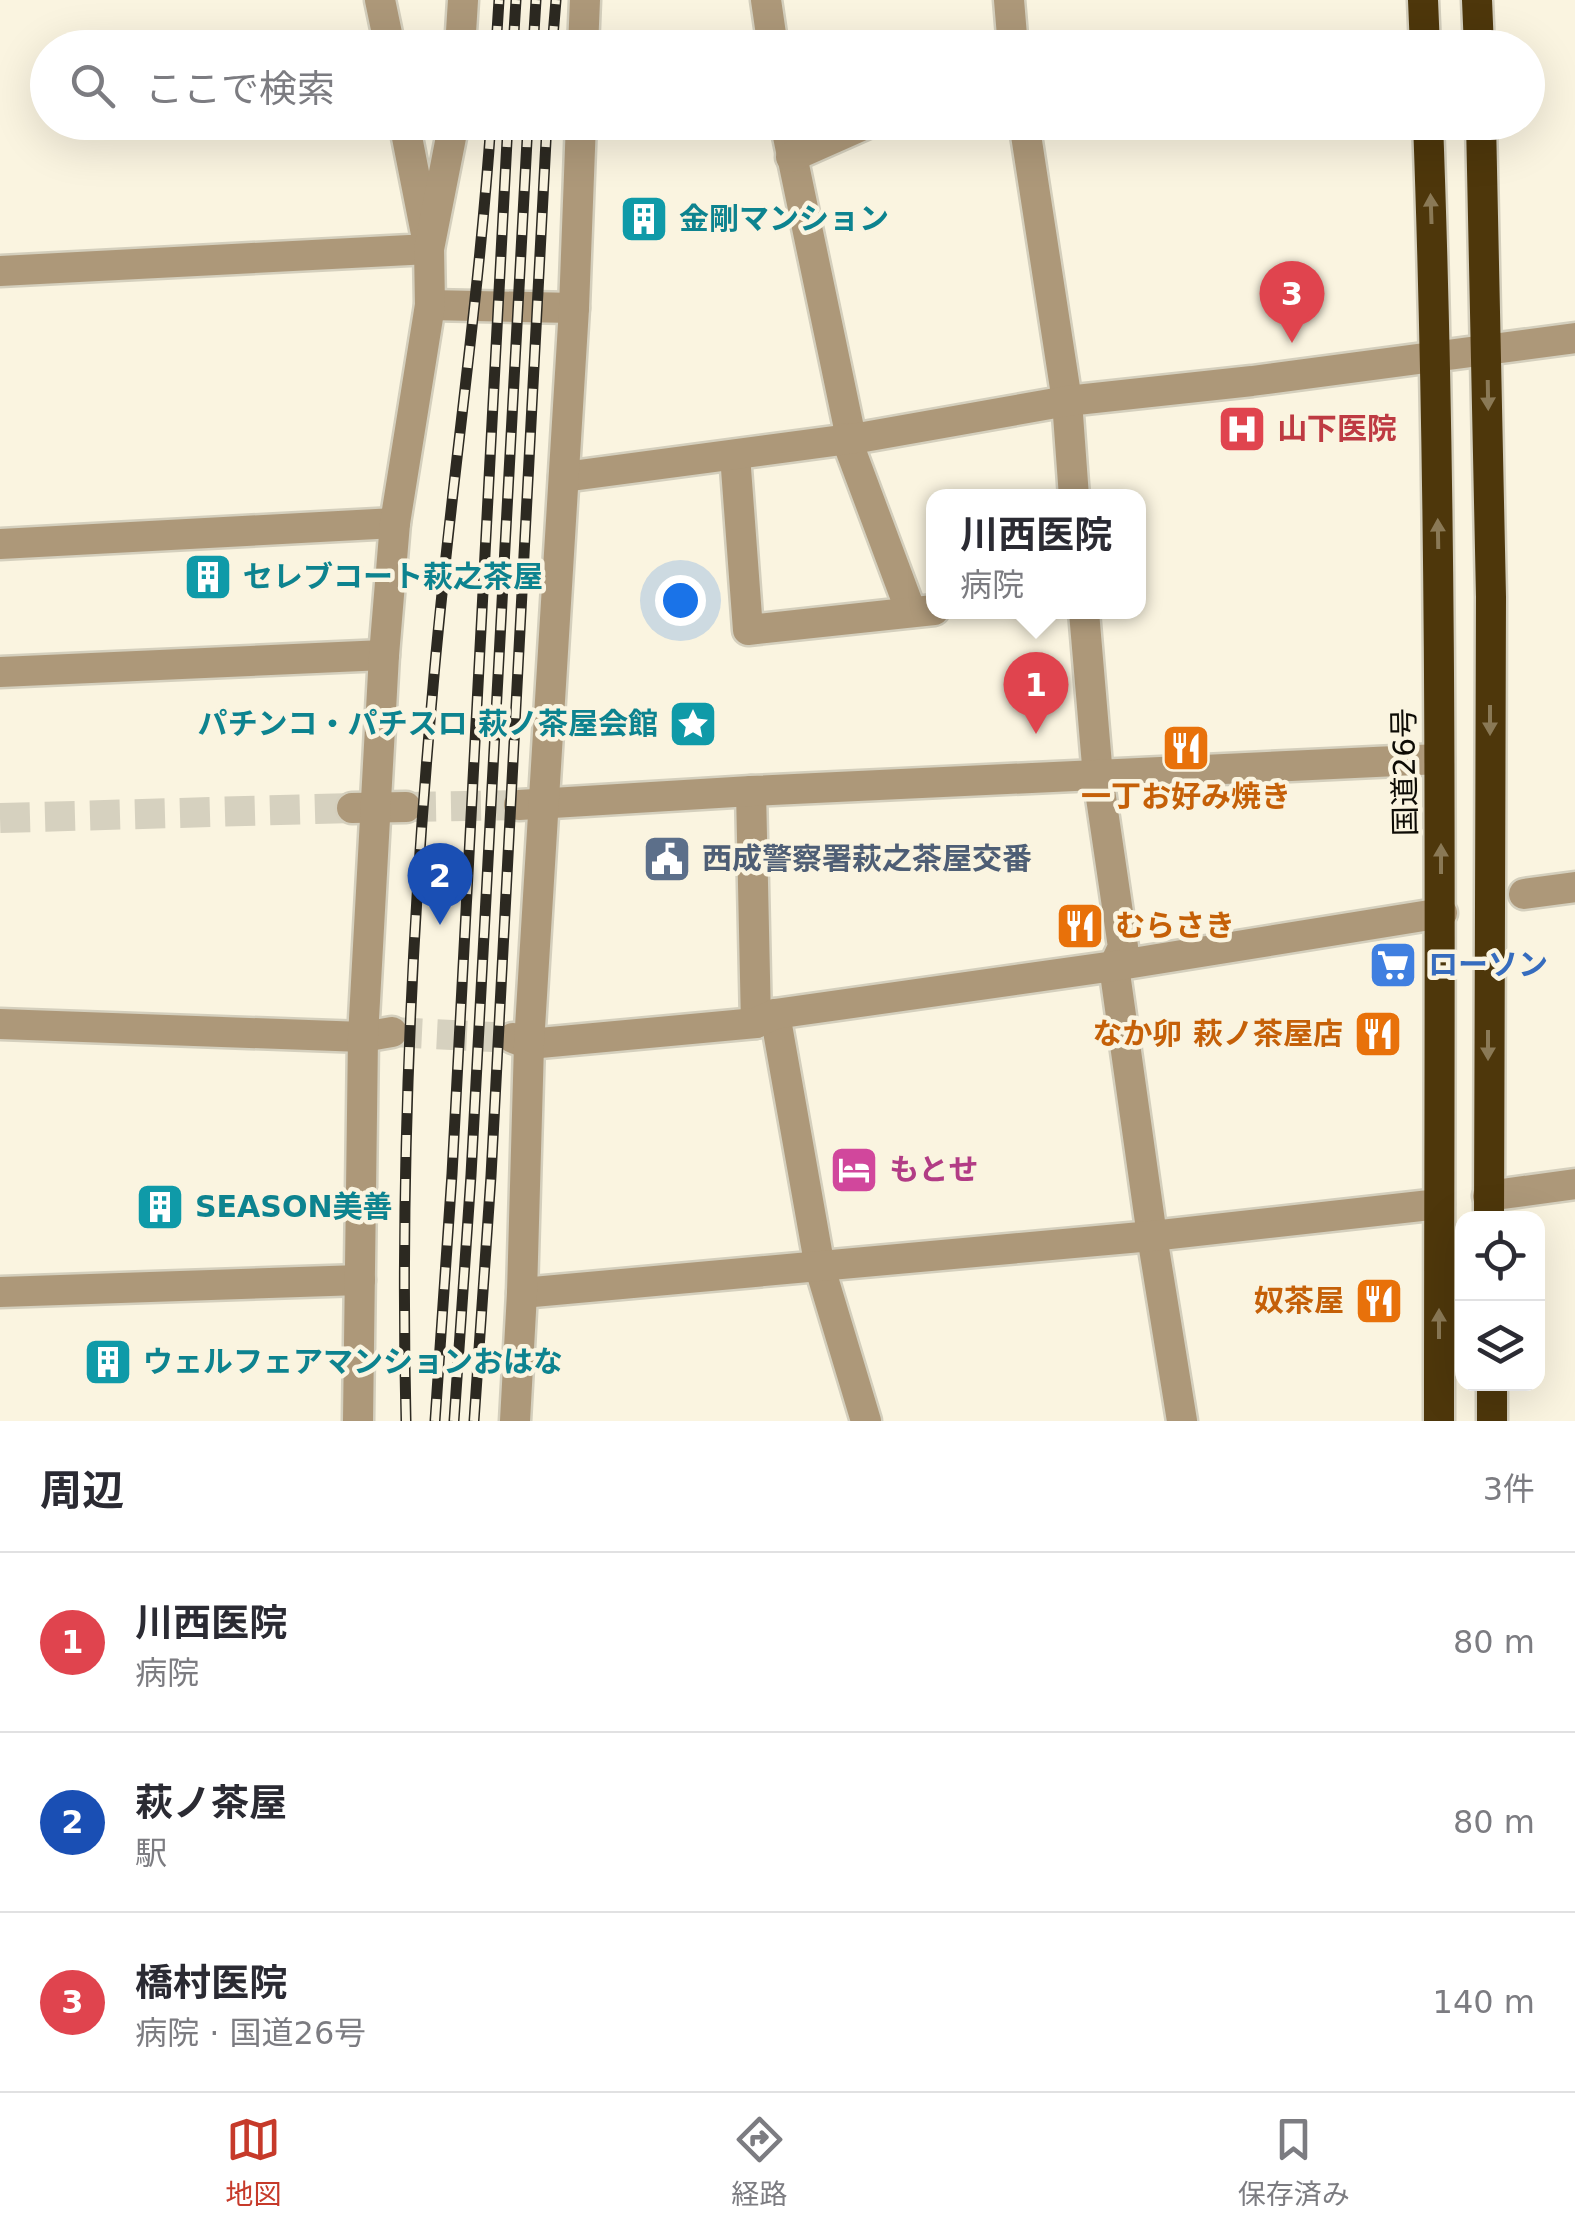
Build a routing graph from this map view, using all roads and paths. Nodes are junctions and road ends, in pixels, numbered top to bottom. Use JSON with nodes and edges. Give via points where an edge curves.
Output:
{"nodes":[{"id":1,"x":380,"y":0,"type":"edge"},
{"id":2,"x":464,"y":0,"type":"edge"},
{"id":3,"x":585,"y":0,"type":"edge"},
{"id":4,"x":766,"y":0,"type":"edge"},
{"id":5,"x":1009,"y":0,"type":"edge"},
{"id":6,"x":1423,"y":0,"type":"edge"},
{"id":7,"x":1477,"y":0,"type":"edge"},
{"id":8,"x":386,"y":30,"type":"edge"},
{"id":9,"x":462,"y":30,"type":"edge"},
{"id":10,"x":584,"y":30,"type":"edge"},
{"id":11,"x":770,"y":30,"type":"edge"},
{"id":12,"x":1012,"y":30,"type":"edge"},
{"id":13,"x":1424,"y":30,"type":"edge"},
{"id":14,"x":1478,"y":30,"type":"edge"},
{"id":15,"x":408,"y":140,"type":"edge"},
{"id":16,"x":450,"y":140,"type":"edge"},
{"id":17,"x":579,"y":140,"type":"edge"},
{"id":18,"x":788,"y":140,"type":"edge"},
{"id":19,"x":830,"y":140,"type":"edge"},
{"id":20,"x":1027,"y":140,"type":"edge"},
{"id":21,"x":1429,"y":140,"type":"edge"},
{"id":22,"x":1482,"y":140,"type":"edge"},
{"id":23,"x":790,"y":158,"type":"junction"},
{"id":24,"x":429,"y":249,"type":"junction"},
{"id":25,"x":0,"y":271,"type":"edge"},
{"id":26,"x":430,"y":304,"type":"junction"},
{"id":27,"x":574,"y":308,"type":"junction"},
{"id":28,"x":1575,"y":338,"type":"edge"},
{"id":29,"x":1488,"y":348,"type":"junction"},
{"id":30,"x":1436,"y":354,"type":"junction"},
{"id":31,"x":1067,"y":401,"type":"junction"},
{"id":32,"x":849,"y":438,"type":"junction"},
{"id":33,"x":735,"y":455,"type":"junction"},
{"id":34,"x":564,"y":476,"type":"junction"},
{"id":35,"x":1073,"y":489,"type":"edge"},
{"id":36,"x":395,"y":523,"type":"junction"},
{"id":37,"x":0,"y":544,"type":"edge"},
{"id":38,"x":922,"y":611,"type":"edge"},
{"id":39,"x":1085,"y":619,"type":"edge"},
{"id":40,"x":384,"y":655,"type":"junction"},
{"id":41,"x":0,"y":672,"type":"edge"},
{"id":42,"x":1439,"y":759,"type":"junction"},
{"id":43,"x":1098,"y":777,"type":"junction"},
{"id":44,"x":751,"y":791,"type":"junction"},
{"id":45,"x":532,"y":804,"type":"junction"},
{"id":46,"x":406,"y":807,"type":"tunnel mouth"},
{"id":47,"x":363,"y":808,"type":"junction"},
{"id":48,"x":1575,"y":887,"type":"edge"},
{"id":49,"x":1524,"y":894,"type":"dead end"},
{"id":50,"x":1442,"y":913,"type":"junction"},
{"id":51,"x":1114,"y":966,"type":"junction"},
{"id":52,"x":766,"y":1019,"type":"junction"},
{"id":53,"x":0,"y":1024,"type":"edge"},
{"id":54,"x":377,"y":1034,"type":"junction"},
{"id":55,"x":521,"y":1041,"type":"junction"},
{"id":56,"x":1575,"y":1184,"type":"edge"},
{"id":57,"x":1439,"y":1204,"type":"junction"},
{"id":58,"x":1488,"y":1207,"type":"edge"},
{"id":59,"x":1152,"y":1236,"type":"junction"},
{"id":60,"x":820,"y":1268,"type":"junction"},
{"id":61,"x":360,"y":1280,"type":"junction"},
{"id":62,"x":0,"y":1292,"type":"edge"},
{"id":63,"x":522,"y":1294,"type":"junction"},
{"id":64,"x":1492,"y":1391,"type":"edge"},
{"id":65,"x":358,"y":1421,"type":"edge"},
{"id":66,"x":515,"y":1421,"type":"edge"},
{"id":67,"x":866,"y":1421,"type":"edge"},
{"id":68,"x":1182,"y":1421,"type":"edge"},
{"id":69,"x":1439,"y":1421,"type":"edge"},
{"id":70,"x":1492,"y":1421,"type":"edge"}],
"edges":[{"from":1,"to":8,"type":"street"},
{"from":2,"to":9,"type":"street"},
{"from":3,"to":10,"type":"street"},
{"from":4,"to":11,"type":"street"},
{"from":5,"to":12,"type":"street"},
{"from":6,"to":13,"type":"highway"},
{"from":7,"to":14,"type":"highway"},
{"from":15,"to":24,"type":"street"},
{"from":16,"to":24,"type":"street"},
{"from":17,"to":27,"type":"street"},
{"from":18,"to":23,"type":"street"},
{"from":19,"to":23,"type":"street"},
{"from":20,"to":31,"type":"street"},
{"from":30,"to":21,"type":"highway","name":"国道26号","one_way":true},
{"from":22,"to":29,"type":"highway"},
{"from":23,"to":32,"type":"street"},
{"from":24,"to":25,"type":"street"},
{"from":24,"to":26,"type":"street"},
{"from":26,"to":27,"type":"street"},
{"from":26,"to":36,"type":"street"},
{"from":27,"to":34,"type":"street"},
{"from":28,"to":29,"type":"street"},
{"from":29,"to":30,"type":"street"},
{"from":29,"to":58,"type":"highway","one_way":true},
{"from":30,"to":31,"type":"street"},
{"from":42,"to":30,"type":"highway","name":"国道26号","one_way":true},
{"from":31,"to":32,"type":"street"},
{"from":31,"to":35,"type":"street"},
{"from":32,"to":33,"type":"street"},
{"from":32,"to":38,"type":"street"},
{"from":33,"to":34,"type":"street"},
{"from":33,"to":38,"type":"street","via":[[748,630]]},
{"from":34,"to":45,"type":"street"},
{"from":36,"to":37,"type":"street"},
{"from":36,"to":40,"type":"street"},
{"from":39,"to":43,"type":"street"},
{"from":40,"to":41,"type":"street"},
{"from":40,"to":47,"type":"street"},
{"from":42,"to":43,"type":"street"},
{"from":50,"to":42,"type":"highway","name":"国道26号","one_way":true},
{"from":43,"to":44,"type":"street"},
{"from":43,"to":51,"type":"street","via":[[1123,947]]},
{"from":44,"to":45,"type":"street"},
{"from":44,"to":52,"type":"street"},
{"from":45,"to":55,"type":"street"},
{"from":46,"to":47,"type":"street"},
{"from":47,"to":54,"type":"street"},
{"from":48,"to":49,"type":"street"},
{"from":50,"to":51,"type":"street"},
{"from":50,"to":57,"type":"highway","name":"国道26号"},
{"from":51,"to":52,"type":"street"},
{"from":51,"to":59,"type":"street"},
{"from":52,"to":55,"type":"street"},
{"from":52,"to":60,"type":"street"},
{"from":53,"to":54,"type":"street"},
{"from":54,"to":61,"type":"street"},
{"from":55,"to":63,"type":"street"},
{"from":56,"to":58,"type":"street"},
{"from":57,"to":59,"type":"street"},
{"from":69,"to":57,"type":"highway","name":"国道26号","one_way":true},
{"from":59,"to":60,"type":"street"},
{"from":59,"to":68,"type":"street"},
{"from":60,"to":63,"type":"street"},
{"from":60,"to":67,"type":"street"},
{"from":61,"to":62,"type":"street"},
{"from":61,"to":65,"type":"street"},
{"from":63,"to":66,"type":"street"},
{"from":64,"to":70,"type":"highway"}]}
